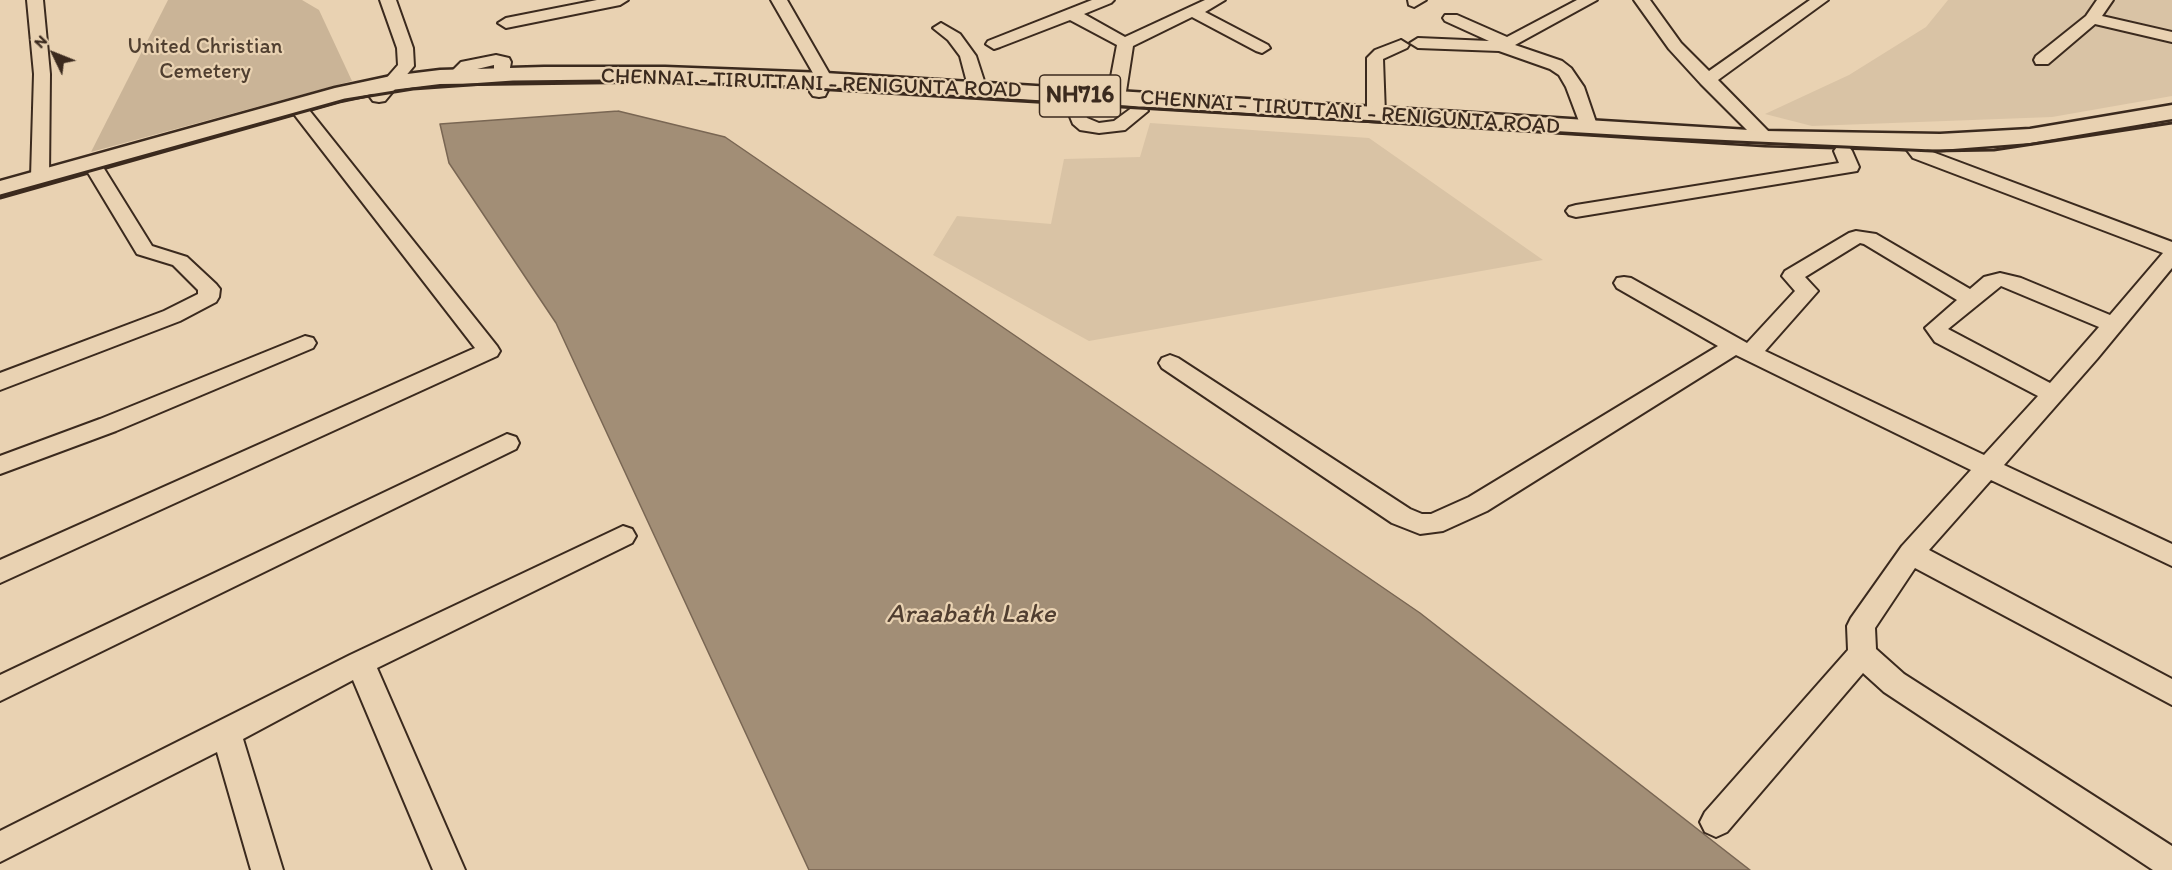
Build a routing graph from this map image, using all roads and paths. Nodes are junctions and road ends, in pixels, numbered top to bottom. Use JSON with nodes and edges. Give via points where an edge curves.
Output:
{"nodes":[{"id":1,"x":35,"y":0,"type":"edge"},
{"id":2,"x":388,"y":0,"type":"edge"},
{"id":3,"x":620,"y":0,"type":"edge"},
{"id":4,"x":779,"y":0,"type":"edge"},
{"id":5,"x":1106,"y":0,"type":"edge"},
{"id":6,"x":1216,"y":0,"type":"edge"},
{"id":7,"x":1589,"y":0,"type":"edge"},
{"id":8,"x":1642,"y":0,"type":"edge"},
{"id":9,"x":1820,"y":0,"type":"edge"},
{"id":10,"x":2105,"y":0,"type":"edge"},
{"id":11,"x":1551,"y":3,"type":"dead end"},
{"id":12,"x":1567,"y":10,"type":"junction"},
{"id":13,"x":1194,"y":12,"type":"junction"},
{"id":14,"x":1071,"y":14,"type":"junction"},
{"id":15,"x":1451,"y":18,"type":"dead end"},
{"id":16,"x":2092,"y":19,"type":"junction"},
{"id":17,"x":506,"y":23,"type":"dead end"},
{"id":18,"x":941,"y":28,"type":"dead end"},
{"id":19,"x":2172,"y":37,"type":"edge"},
{"id":20,"x":1125,"y":43,"type":"junction"},
{"id":21,"x":994,"y":44,"type":"dead end"},
{"id":22,"x":1504,"y":45,"type":"junction"},
{"id":23,"x":1262,"y":48,"type":"dead end"},
{"id":24,"x":2042,"y":60,"type":"dead end"},
{"id":25,"x":1707,"y":80,"type":"junction"},
{"id":26,"x":822,"y":86,"type":"junction"},
{"id":27,"x":385,"y":90,"type":"junction"},
{"id":28,"x":978,"y":90,"type":"junction"},
{"id":29,"x":1116,"y":98,"type":"junction"},
{"id":30,"x":2172,"y":112,"type":"edge"},
{"id":31,"x":303,"y":114,"type":"junction"},
{"id":32,"x":1376,"y":114,"type":"junction"},
{"id":33,"x":2172,"y":127,"type":"edge"},
{"id":34,"x":1589,"y":128,"type":"junction"},
{"id":35,"x":1765,"y":138,"type":"junction"},
{"id":36,"x":1914,"y":148,"type":"junction"},
{"id":37,"x":1842,"y":151,"type":"junction"},
{"id":38,"x":96,"y":171,"type":"junction"},
{"id":39,"x":40,"y":177,"type":"junction"},
{"id":40,"x":0,"y":189,"type":"edge"},
{"id":41,"x":0,"y":199,"type":"edge"},
{"id":42,"x":1576,"y":211,"type":"dead end"},
{"id":43,"x":2172,"y":249,"type":"edge"},
{"id":44,"x":2172,"y":255,"type":"edge"},
{"id":45,"x":1624,"y":283,"type":"dead end"},
{"id":46,"x":1971,"y":299,"type":"junction"},
{"id":47,"x":2113,"y":326,"type":"junction"},
{"id":48,"x":305,"y":343,"type":"dead end"},
{"id":49,"x":1743,"y":350,"type":"junction"},
{"id":50,"x":1170,"y":363,"type":"dead end"},
{"id":51,"x":0,"y":382,"type":"edge"},
{"id":52,"x":2053,"y":394,"type":"junction"},
{"id":53,"x":507,"y":444,"type":"dead end"},
{"id":54,"x":0,"y":465,"type":"edge"},
{"id":55,"x":1988,"y":467,"type":"junction"},
{"id":56,"x":623,"y":536,"type":"dead end"},
{"id":57,"x":1911,"y":553,"type":"junction"},
{"id":58,"x":2172,"y":556,"type":"edge"},
{"id":59,"x":0,"y":572,"type":"edge"},
{"id":60,"x":1862,"y":654,"type":"junction"},
{"id":61,"x":360,"y":663,"type":"junction"},
{"id":62,"x":0,"y":689,"type":"edge"},
{"id":63,"x":2172,"y":693,"type":"edge"},
{"id":64,"x":226,"y":733,"type":"junction"},
{"id":65,"x":1716,"y":822,"type":"dead end"},
{"id":66,"x":0,"y":847,"type":"edge"},
{"id":67,"x":2172,"y":864,"type":"edge"},
{"id":68,"x":267,"y":870,"type":"edge"},
{"id":69,"x":449,"y":870,"type":"edge"}],
"edges":[{"from":1,"to":39,"type":"street","via":[[42,75]]},
{"from":2,"to":27,"type":"street","via":[[405,48],[406,66]]},
{"from":3,"to":17,"type":"street"},
{"from":4,"to":26,"type":"street"},
{"from":5,"to":14,"type":"street"},
{"from":6,"to":13,"type":"street"},
{"from":7,"to":12,"type":"street"},
{"from":8,"to":25,"type":"street","via":[[1675,46]]},
{"from":9,"to":25,"type":"street"},
{"from":10,"to":16,"type":"street"},
{"from":11,"to":12,"type":"street"},
{"from":12,"to":22,"type":"street"},
{"from":13,"to":20,"type":"street"},
{"from":13,"to":23,"type":"street"},
{"from":14,"to":20,"type":"street"},
{"from":14,"to":21,"type":"street"},
{"from":15,"to":22,"type":"street"},
{"from":16,"to":19,"type":"street"},
{"from":16,"to":24,"type":"street"},
{"from":18,"to":28,"type":"street","via":[[954,36],[968,56]]},
{"from":20,"to":29,"type":"street"},
{"from":22,"to":32,"type":"street","via":[[1409,44],[1381,53],[1376,58]]},
{"from":22,"to":34,"type":"street","via":[[1565,72],[1575,87]]},
{"from":25,"to":35,"type":"street"},
{"from":26,"to":27,"type":"highway","name":"CHENNAI - TIRUTTANI - RENIGUNTA ROAD","number":"NH716","via":[[553,84]]},
{"from":26,"to":27,"type":"highway","name":"CHENNAI - TIRUTTANI - RENIGUNTA ROAD","number":"NH716","via":[[665,74],[502,75],[454,77]]},
{"from":26,"to":28,"type":"highway","name":"CHENNAI - TIRUTTANI - RENIGUNTA ROAD","number":"NH716"},
{"from":26,"to":37,"type":"highway","name":"CHENNAI - TIRUTTANI - RENIGUNTA ROAD","number":"NH716","via":[[1075,107]]},
{"from":27,"to":31,"type":"highway","name":"CHENNAI - TIRUTTANI - RENIGUNTA ROAD","number":"NH716"},
{"from":27,"to":39,"type":"highway","name":"CHENNAI - TIRUTTANI - RENIGUNTA ROAD","number":"NH716","via":[[297,105]]},
{"from":28,"to":29,"type":"highway","name":"CHENNAI - TIRUTTANI - RENIGUNTA ROAD","number":"NH716"},
{"from":29,"to":32,"type":"highway","name":"CHENNAI - TIRUTTANI - RENIGUNTA ROAD","number":"NH716"},
{"from":30,"to":36,"type":"highway","name":"CHENNAI - TIRUTTANI - RENIGUNTA ROAD","number":"NH716","via":[[2030,136],[1940,142]]},
{"from":31,"to":38,"type":"highway","name":"CHENNAI - TIRUTTANI - RENIGUNTA ROAD","number":"NH716"},
{"from":31,"to":59,"type":"street","via":[[489,351]]},
{"from":32,"to":34,"type":"highway","name":"CHENNAI - TIRUTTANI - RENIGUNTA ROAD","number":"NH716"},
{"from":33,"to":36,"type":"highway","name":"CHENNAI - TIRUTTANI - RENIGUNTA ROAD","number":"NH716","via":[[1992,153]]},
{"from":34,"to":35,"type":"highway","name":"CHENNAI - TIRUTTANI - RENIGUNTA ROAD","number":"NH716"},
{"from":35,"to":36,"type":"highway","name":"CHENNAI - TIRUTTANI - RENIGUNTA ROAD","number":"NH716"},
{"from":36,"to":37,"type":"highway","name":"CHENNAI - TIRUTTANI - RENIGUNTA ROAD","number":"NH716"},
{"from":36,"to":43,"type":"street"},
{"from":37,"to":42,"type":"street","via":[[1850,167]]},
{"from":38,"to":41,"type":"highway","name":"CHENNAI - TIRUTTANI - RENIGUNTA ROAD","number":"NH716"},
{"from":38,"to":51,"type":"street","via":[[144,250],[180,261],[208,289],[208,297],[172,316]]},
{"from":39,"to":40,"type":"highway","name":"CHENNAI - TIRUTTANI - RENIGUNTA ROAD","number":"NH716"},
{"from":44,"to":47,"type":"street"},
{"from":45,"to":49,"type":"street"},
{"from":46,"to":47,"type":"street","via":[[1990,282],[2005,280]]},
{"from":46,"to":49,"type":"street","via":[[1869,238],[1856,237],[1792,276],[1807,291]]},
{"from":46,"to":52,"type":"street","via":[[1936,328],[1938,334]]},
{"from":47,"to":52,"type":"street"},
{"from":48,"to":54,"type":"street"},
{"from":49,"to":50,"type":"street","via":[[1478,504],[1434,524],[1420,524],[1394,512]]},
{"from":49,"to":55,"type":"street"},
{"from":52,"to":55,"type":"street"},
{"from":53,"to":62,"type":"street"},
{"from":55,"to":57,"type":"street"},
{"from":55,"to":58,"type":"street"},
{"from":56,"to":61,"type":"street"},
{"from":57,"to":60,"type":"street","via":[[1862,626]]},
{"from":57,"to":63,"type":"street"},
{"from":60,"to":65,"type":"street"},
{"from":60,"to":67,"type":"street","via":[[1894,683]]},
{"from":61,"to":64,"type":"street"},
{"from":61,"to":69,"type":"street"},
{"from":64,"to":66,"type":"street"},
{"from":64,"to":68,"type":"street"}]}
